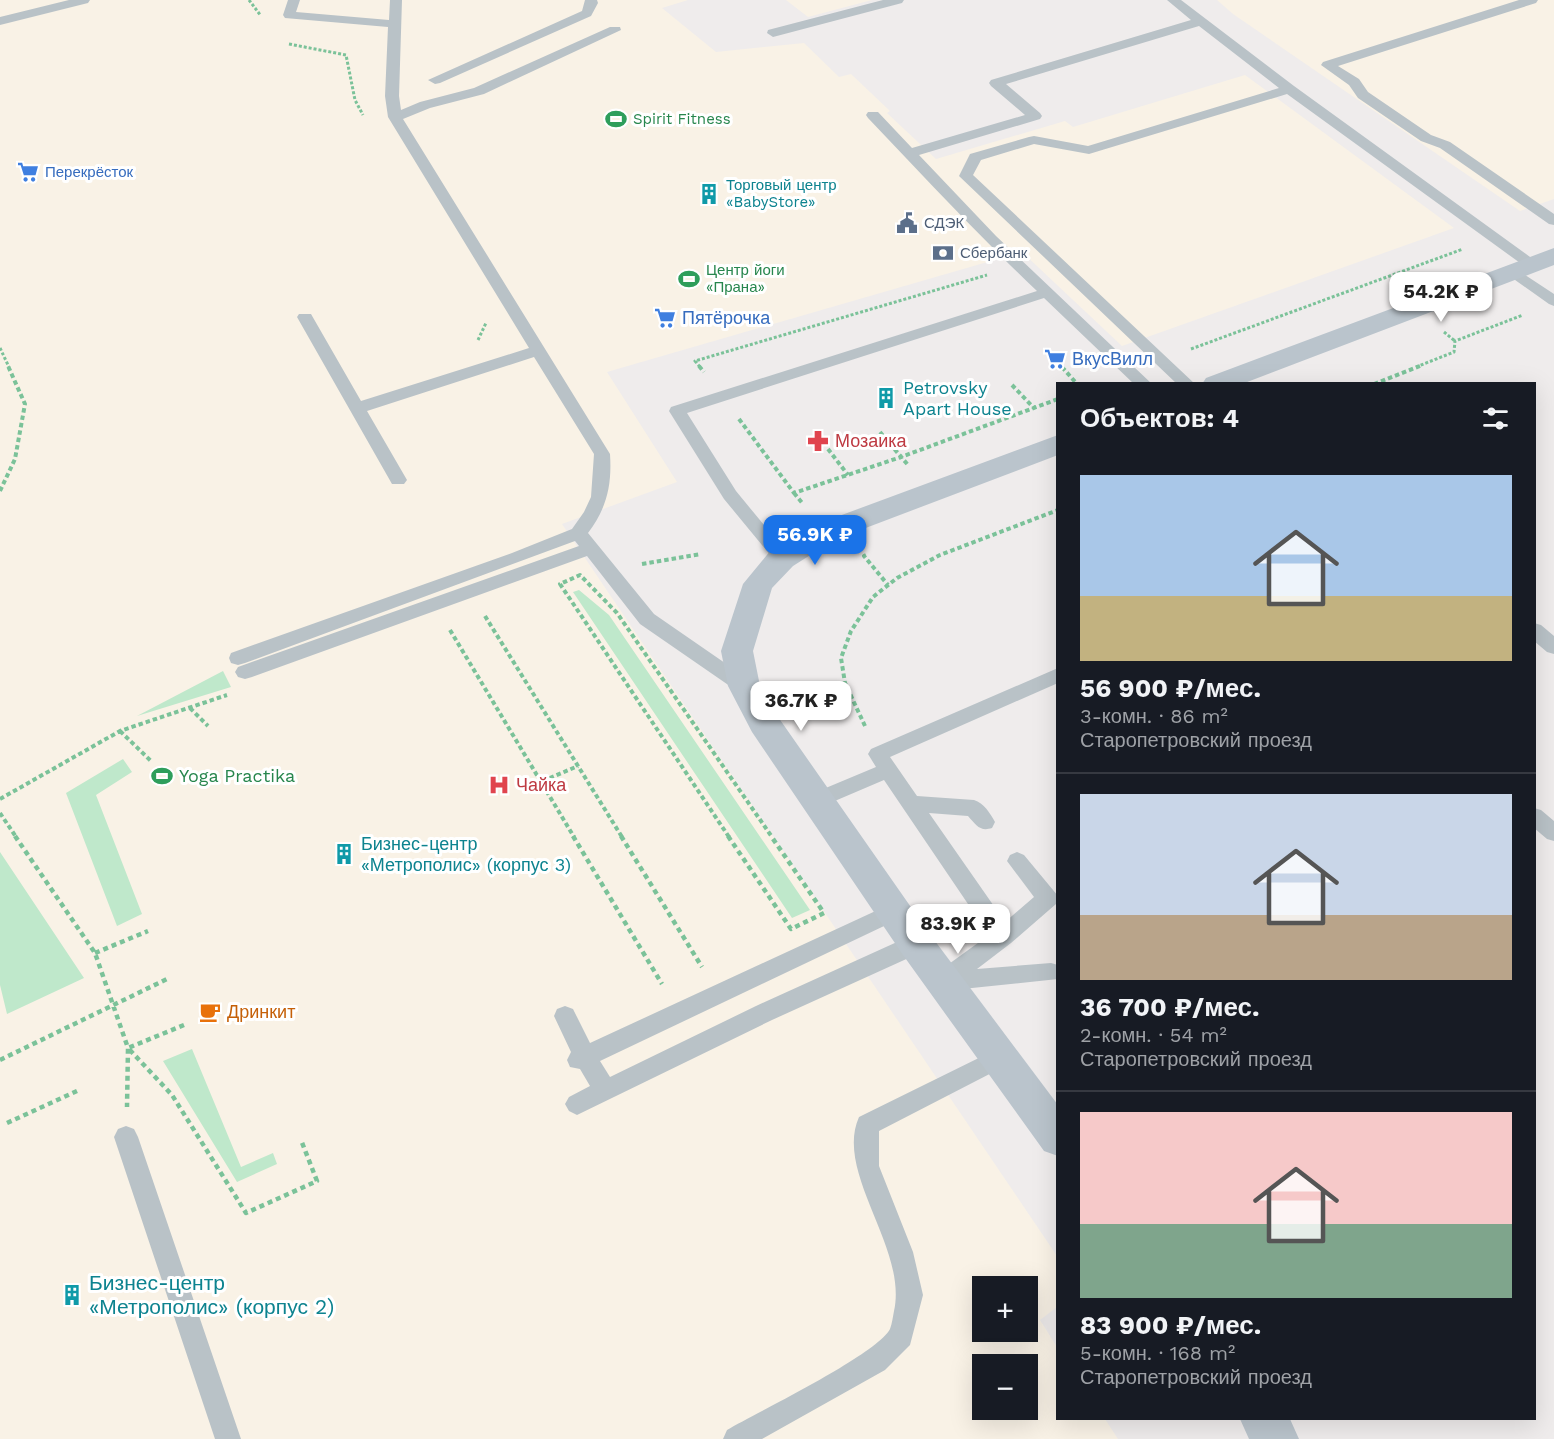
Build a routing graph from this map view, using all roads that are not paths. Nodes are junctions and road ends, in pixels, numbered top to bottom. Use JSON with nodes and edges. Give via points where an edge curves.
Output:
{"nodes":[{"id":1,"x":84,"y":0,"type":"edge"},
{"id":2,"x":294,"y":0,"type":"edge"},
{"id":3,"x":396,"y":0,"type":"edge"},
{"id":4,"x":591,"y":0,"type":"edge"},
{"id":5,"x":898,"y":0,"type":"edge"},
{"id":6,"x":1173,"y":0,"type":"edge"},
{"id":7,"x":1532,"y":0,"type":"edge"},
{"id":8,"x":0,"y":21,"type":"edge"},
{"id":9,"x":1201,"y":21,"type":"junction"},
{"id":10,"x":396,"y":24,"type":"junction"},
{"id":11,"x":615,"y":30,"type":"dead end"},
{"id":12,"x":773,"y":33,"type":"dead end"},
{"id":13,"x":435,"y":80,"type":"dead end"},
{"id":14,"x":1289,"y":89,"type":"junction"},
{"id":15,"x":873,"y":115,"type":"dead end"},
{"id":16,"x":395,"y":117,"type":"junction"},
{"id":17,"x":909,"y":153,"type":"junction"},
{"id":18,"x":1554,"y":221,"type":"edge"},
{"id":19,"x":1533,"y":264,"type":"edge"},
{"id":20,"x":1048,"y":292,"type":"junction"},
{"id":21,"x":1554,"y":301,"type":"edge"},
{"id":22,"x":305,"y":317,"type":"dead end"},
{"id":23,"x":540,"y":350,"type":"junction"},
{"id":24,"x":1142,"y":382,"type":"edge"},
{"id":25,"x":1185,"y":382,"type":"edge"},
{"id":26,"x":1221,"y":382,"type":"edge"},
{"id":27,"x":357,"y":408,"type":"junction"},
{"id":28,"x":1056,"y":445,"type":"edge"},
{"id":29,"x":398,"y":480,"type":"dead end"},
{"id":30,"x":578,"y":533,"type":"junction"},
{"id":31,"x":589,"y":549,"type":"junction"},
{"id":32,"x":782,"y":558,"type":"junction"},
{"id":33,"x":1536,"y":632,"type":"edge"},
{"id":34,"x":1554,"y":647,"type":"edge"},
{"id":35,"x":1056,"y":676,"type":"edge"},
{"id":36,"x":744,"y":687,"type":"junction"},
{"id":37,"x":883,"y":762,"type":"junction"},
{"id":38,"x":816,"y":801,"type":"junction"},
{"id":39,"x":911,"y":804,"type":"junction"},
{"id":40,"x":1536,"y":818,"type":"edge"},
{"id":41,"x":985,"y":822,"type":"dead end"},
{"id":42,"x":1554,"y":833,"type":"edge"},
{"id":43,"x":1017,"y":861,"type":"dead end"},
{"id":44,"x":895,"y":910,"type":"junction"},
{"id":45,"x":1003,"y":937,"type":"junction"},
{"id":46,"x":916,"y":944,"type":"junction"},
{"id":47,"x":1051,"y":972,"type":"dead end"},
{"id":48,"x":943,"y":981,"type":"junction"},
{"id":49,"x":565,"y":1016,"type":"dead end"},
{"id":50,"x":999,"y":1058,"type":"junction"},
{"id":51,"x":582,"y":1059,"type":"junction"},
{"id":52,"x":606,"y":1091,"type":"junction"},
{"id":53,"x":577,"y":1104,"type":"dead end"},
{"id":54,"x":1056,"y":1135,"type":"edge"},
{"id":55,"x":126,"y":1137,"type":"road end"},
{"id":56,"x":1263,"y":1420,"type":"edge"},
{"id":57,"x":228,"y":1439,"type":"edge"},
{"id":58,"x":736,"y":1439,"type":"edge"},
{"id":59,"x":1277,"y":1439,"type":"edge"}],
"edges":[{"from":1,"to":8,"type":"lane"},
{"from":2,"to":10,"type":"lane","via":[[289,15]]},
{"from":3,"to":10,"type":"lane"},
{"from":4,"to":13,"type":"lane","via":[[587,13]]},
{"from":5,"to":12,"type":"lane"},
{"from":6,"to":9,"type":"lane"},
{"from":7,"to":18,"type":"lane","via":[[1328,65],[1354,82],[1363,95],[1426,138],[1445,145]]},
{"from":9,"to":14,"type":"lane"},
{"from":9,"to":17,"type":"lane","via":[[996,83],[1035,116]]},
{"from":10,"to":16,"type":"lane","via":[[392,96]]},
{"from":11,"to":16,"type":"lane","via":[[478,91]]},
{"from":14,"to":19,"type":"lane"},
{"from":14,"to":25,"type":"lane","via":[[1089,150],[1034,140],[975,157],[966,176]]},
{"from":15,"to":17,"type":"lane"},
{"from":16,"to":23,"type":"lane"},
{"from":17,"to":20,"type":"lane"},
{"from":19,"to":21,"type":"lane"},
{"from":19,"to":26,"type":"street"},
{"from":20,"to":24,"type":"lane"},
{"from":20,"to":32,"type":"lane","via":[[677,411],[730,495]]},
{"from":22,"to":27,"type":"lane"},
{"from":23,"to":27,"type":"lane"},
{"from":23,"to":30,"type":"lane","via":[[602,454],[601,495],[593,515]]},
{"from":27,"to":29,"type":"lane"},
{"from":28,"to":32,"type":"street","via":[[823,533]]},
{"from":30,"to":31,"type":"lane"},
{"from":30,"to":31,"type":"lane","via":[[241,665]]},
{"from":31,"to":36,"type":"lane","via":[[647,619]]},
{"from":32,"to":36,"type":"street","via":[[758,584],[745,619],[737,651]]},
{"from":33,"to":34,"type":"lane"},
{"from":35,"to":37,"type":"lane"},
{"from":36,"to":38,"type":"street"},
{"from":37,"to":38,"type":"lane"},
{"from":37,"to":39,"type":"lane"},
{"from":38,"to":44,"type":"street"},
{"from":39,"to":41,"type":"lane","via":[[974,808]]},
{"from":39,"to":45,"type":"lane"},
{"from":40,"to":42,"type":"lane"},
{"from":43,"to":45,"type":"lane","via":[[1048,898]]},
{"from":44,"to":46,"type":"street"},
{"from":44,"to":51,"type":"lane"},
{"from":45,"to":48,"type":"lane"},
{"from":46,"to":48,"type":"street"},
{"from":46,"to":52,"type":"lane"},
{"from":47,"to":48,"type":"lane"},
{"from":48,"to":50,"type":"street"},
{"from":49,"to":51,"type":"lane"},
{"from":50,"to":54,"type":"street"},
{"from":50,"to":58,"type":"lane","via":[[867,1125],[867,1166],[901,1252],[910,1295],[901,1336],[876,1361]]},
{"from":51,"to":52,"type":"lane"},
{"from":52,"to":53,"type":"lane"},
{"from":55,"to":57,"type":"lane"},
{"from":56,"to":59,"type":"street"}]}
